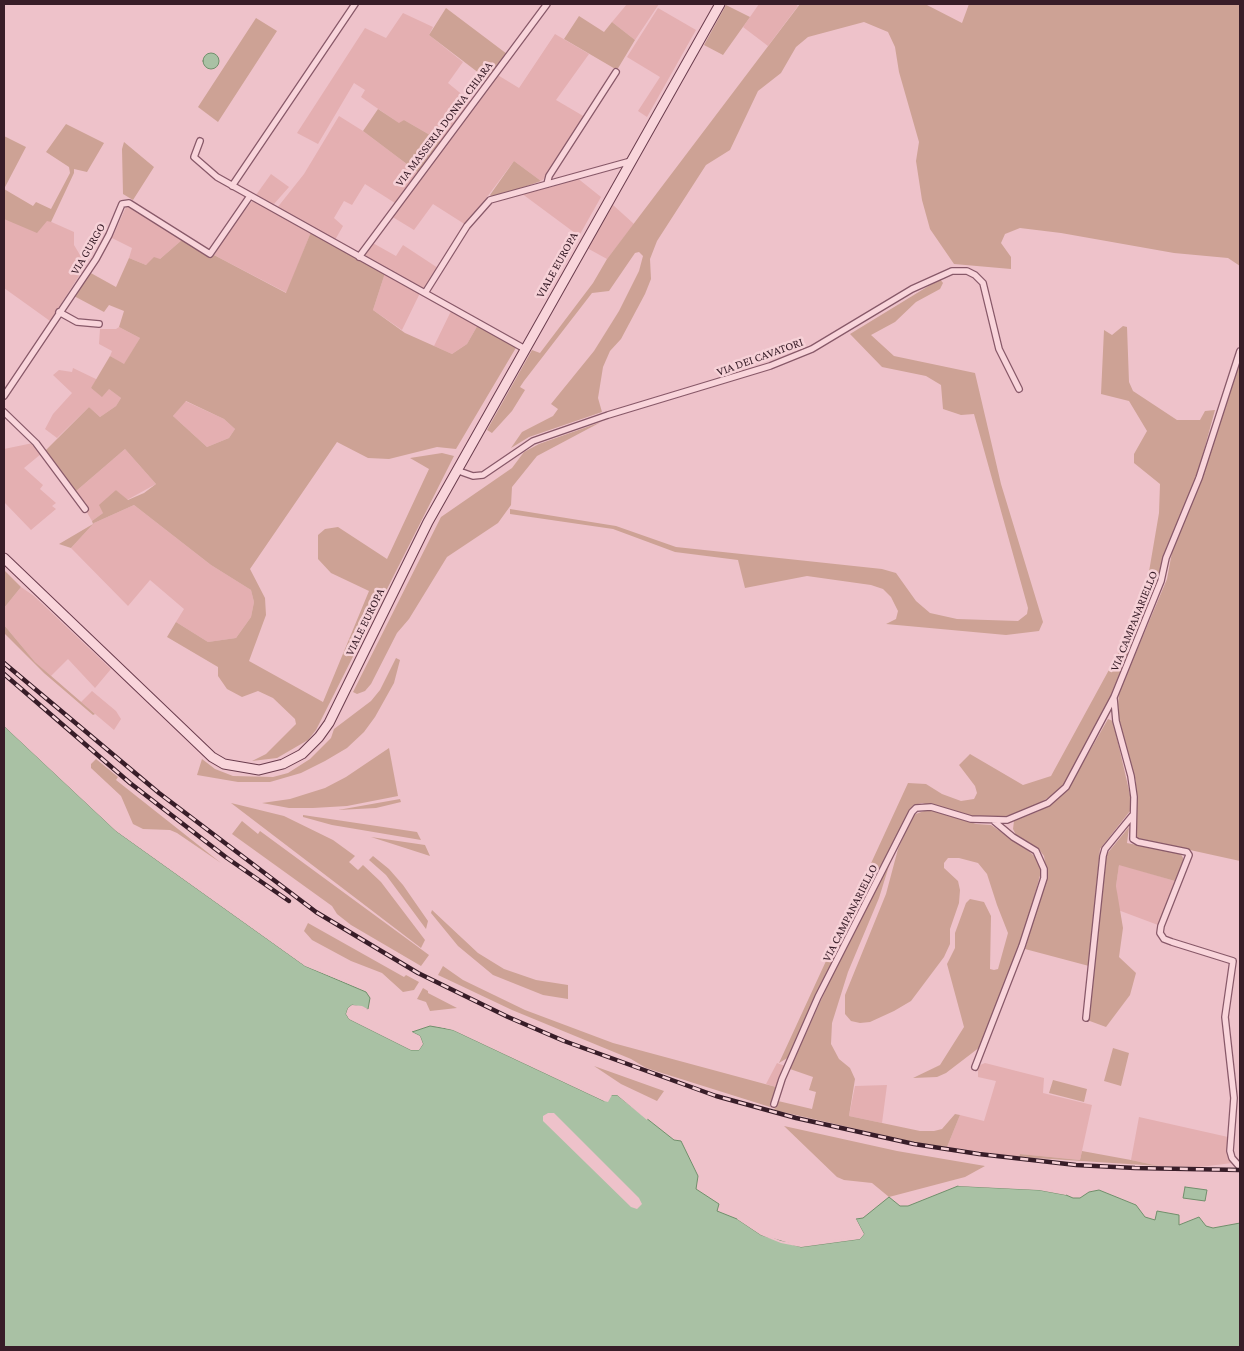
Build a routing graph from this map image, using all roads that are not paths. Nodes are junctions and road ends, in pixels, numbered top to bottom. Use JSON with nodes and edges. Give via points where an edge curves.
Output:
{"nodes":[{"id":1,"x":354,"y":4,"type":"edge"},
{"id":2,"x":546,"y":4,"type":"edge"},
{"id":3,"x":720,"y":4,"type":"edge"},
{"id":4,"x":616,"y":72,"type":"dead end"},
{"id":5,"x":200,"y":141,"type":"dead end"},
{"id":6,"x":631,"y":161,"type":"junction"},
{"id":7,"x":547,"y":184,"type":"junction"},
{"id":8,"x":232,"y":186,"type":"junction"},
{"id":9,"x":250,"y":196,"type":"junction"},
{"id":10,"x":359,"y":256,"type":"junction"},
{"id":11,"x":425,"y":293,"type":"junction"},
{"id":12,"x":59,"y":312,"type":"junction"},
{"id":13,"x":99,"y":324,"type":"dead end"},
{"id":14,"x":525,"y":349,"type":"junction"},
{"id":15,"x":1240,"y":351,"type":"edge"},
{"id":16,"x":1019,"y":389,"type":"dead end"},
{"id":17,"x":4,"y":396,"type":"edge"},
{"id":18,"x":4,"y":412,"type":"edge"},
{"id":19,"x":456,"y":470,"type":"junction"},
{"id":20,"x":84,"y":509,"type":"dead end"},
{"id":21,"x":4,"y":558,"type":"edge"},
{"id":22,"x":1114,"y":697,"type":"junction"},
{"id":23,"x":1132,"y":816,"type":"junction"},
{"id":24,"x":995,"y":822,"type":"junction"},
{"id":25,"x":1086,"y":1018,"type":"dead end"},
{"id":26,"x":975,"y":1067,"type":"dead end"},
{"id":27,"x":774,"y":1104,"type":"dead end"},
{"id":28,"x":1238,"y":1166,"type":"dead end"}],
"edges":[{"from":1,"to":8,"type":"street"},
{"from":2,"to":10,"type":"street","name":"VIA MASSERIA DONNA CHIARA"},
{"from":3,"to":6,"type":"street","name":"VIALE EUROPA"},
{"from":4,"to":7,"type":"street"},
{"from":5,"to":8,"type":"street","via":[[196,159]]},
{"from":6,"to":7,"type":"street"},
{"from":6,"to":14,"type":"street","name":"VIALE EUROPA"},
{"from":7,"to":11,"type":"street","via":[[485,205],[467,226]]},
{"from":8,"to":9,"type":"street"},
{"from":9,"to":10,"type":"street"},
{"from":9,"to":12,"type":"street","name":"VIA GURGO","via":[[210,254],[129,203],[122,204],[96,259]]},
{"from":10,"to":11,"type":"street"},
{"from":11,"to":14,"type":"street"},
{"from":12,"to":13,"type":"street","via":[[77,322]]},
{"from":12,"to":17,"type":"street","name":"VIA GURGO"},
{"from":14,"to":19,"type":"street","name":"VIALE EUROPA"},
{"from":15,"to":22,"type":"street","name":"VIA CAMPANARIELLO","via":[[1199,478]]},
{"from":16,"to":19,"type":"street","name":"VIA DEI CAVATORI","via":[[999,349],[982,283],[976,274],[952,271],[912,288],[812,349],[770,366],[533,441],[483,475],[473,476]]},
{"from":18,"to":20,"type":"street","via":[[36,443]]},
{"from":19,"to":21,"type":"street","name":"VIALE EUROPA","via":[[326,729],[302,754],[271,768],[244,769],[212,757]]},
{"from":22,"to":23,"type":"street","via":[[1116,721],[1131,776]]},
{"from":22,"to":24,"type":"street","name":"VIA CAMPANARIELLO","via":[[1066,787],[1048,803],[1018,817]]},
{"from":23,"to":25,"type":"street","via":[[1102,856]]},
{"from":23,"to":28,"type":"street","via":[[1133,839],[1189,855],[1161,926],[1160,933],[1164,939],[1233,961],[1225,1017],[1234,1098],[1230,1151]]},
{"from":24,"to":26,"type":"street","via":[[1036,851],[1044,878],[1022,946]]},
{"from":24,"to":27,"type":"street","name":"VIA CAMPANARIELLO","via":[[971,819],[931,807],[922,806],[912,812],[810,1013]]}]}
